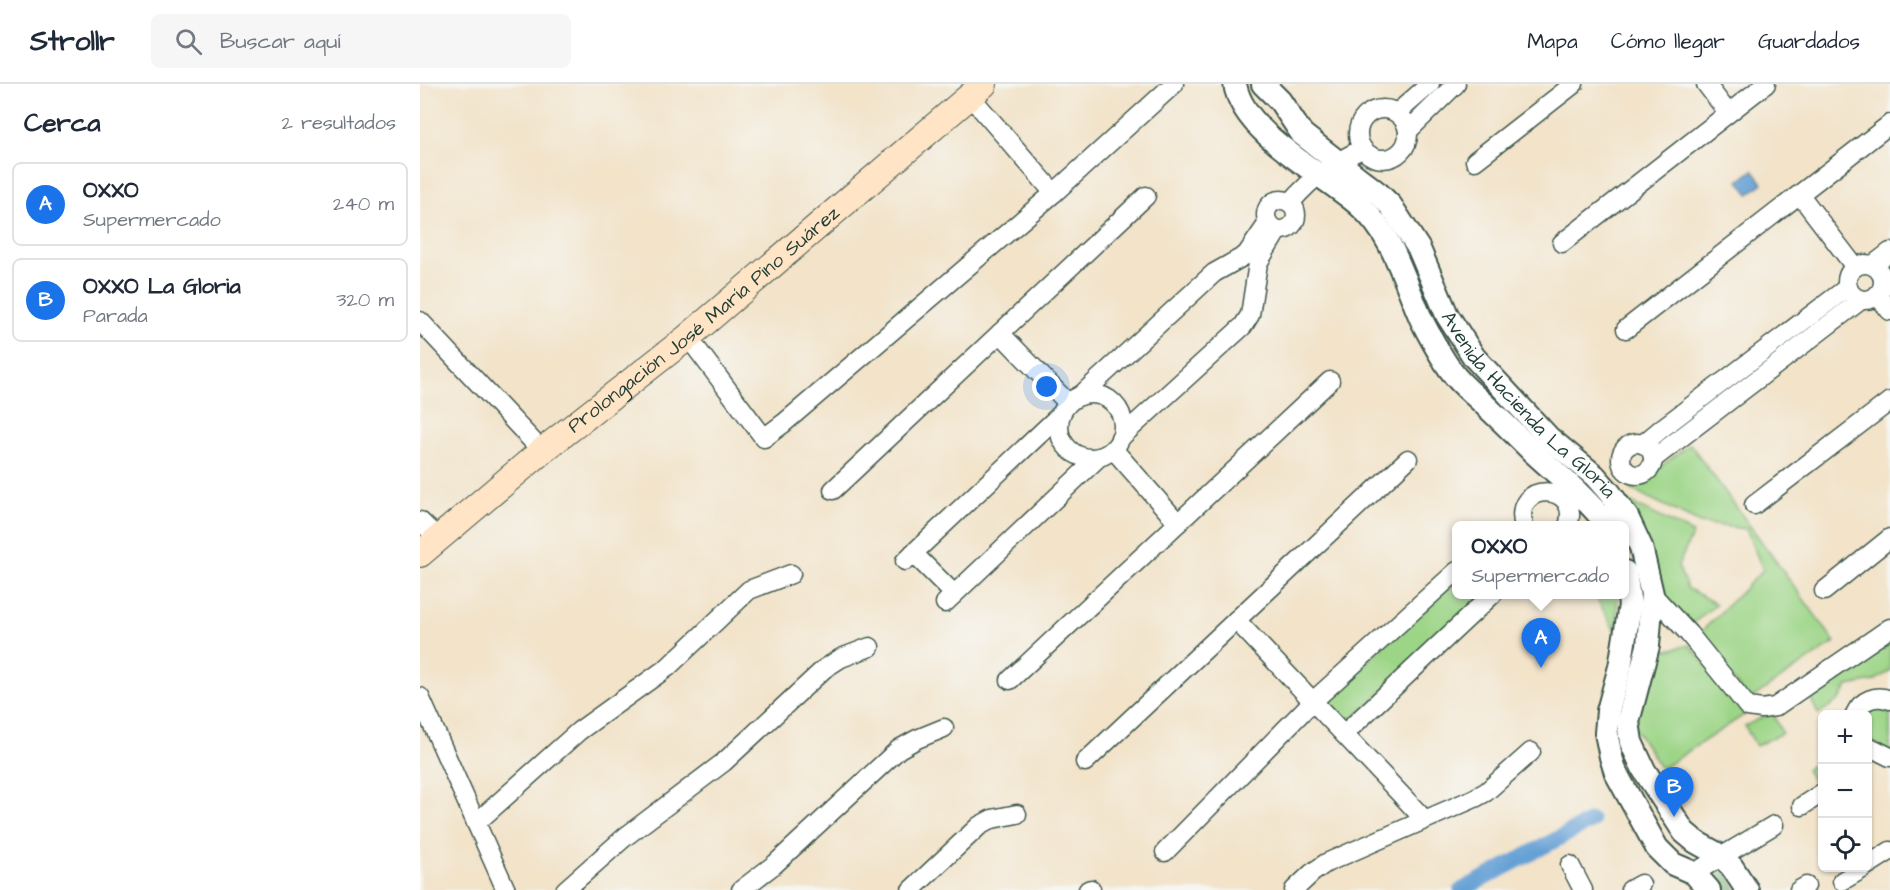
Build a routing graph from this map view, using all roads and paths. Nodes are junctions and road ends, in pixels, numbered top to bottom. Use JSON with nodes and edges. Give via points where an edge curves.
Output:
{"nodes":[{"id":1,"x":1174,"y":84,"type":"edge"},
{"id":2,"x":1235,"y":84,"type":"edge"},
{"id":3,"x":1263,"y":84,"type":"edge"},
{"id":4,"x":1456,"y":84,"type":"edge"},
{"id":5,"x":1574,"y":84,"type":"edge"},
{"id":6,"x":1706,"y":84,"type":"edge"},
{"id":7,"x":1766,"y":84,"type":"edge"},
{"id":8,"x":1435,"y":88,"type":"edge"},
{"id":9,"x":977,"y":90,"type":"edge"},
{"id":10,"x":1397,"y":113,"type":"junction"},
{"id":11,"x":1728,"y":113,"type":"junction"},
{"id":12,"x":1890,"y":124,"type":"edge"},
{"id":13,"x":1408,"y":131,"type":"junction"},
{"id":14,"x":1362,"y":149,"type":"junction"},
{"id":15,"x":1475,"y":161,"type":"dead end"},
{"id":16,"x":1327,"y":168,"type":"junction"},
{"id":17,"x":1054,"y":193,"type":"junction"},
{"id":18,"x":1800,"y":195,"type":"junction"},
{"id":19,"x":1146,"y":196,"type":"dead end"},
{"id":20,"x":1562,"y":243,"type":"dead end"},
{"id":21,"x":1890,"y":252,"type":"edge"},
{"id":22,"x":1252,"y":259,"type":"junction"},
{"id":23,"x":1870,"y":281,"type":"edge"},
{"id":24,"x":1890,"y":311,"type":"edge"},
{"id":25,"x":420,"y":321,"type":"edge"},
{"id":26,"x":1626,"y":329,"type":"dead end"},
{"id":27,"x":1000,"y":333,"type":"junction"},
{"id":28,"x":688,"y":337,"type":"junction"},
{"id":29,"x":1330,"y":381,"type":"dead end"},
{"id":30,"x":1890,"y":401,"type":"edge"},
{"id":31,"x":1070,"y":404,"type":"junction"},
{"id":32,"x":1111,"y":448,"type":"junction"},
{"id":33,"x":542,"y":451,"type":"junction"},
{"id":34,"x":1648,"y":451,"type":"junction"},
{"id":35,"x":1408,"y":459,"type":"dead end"},
{"id":36,"x":1626,"y":469,"type":"junction"},
{"id":37,"x":1602,"y":484,"type":"junction"},
{"id":38,"x":832,"y":490,"type":"dead end"},
{"id":39,"x":1564,"y":490,"type":"junction"},
{"id":40,"x":1754,"y":505,"type":"dead end"},
{"id":41,"x":1591,"y":506,"type":"junction"},
{"id":42,"x":1519,"y":521,"type":"edge"},
{"id":43,"x":1570,"y":521,"type":"edge"},
{"id":44,"x":1573,"y":521,"type":"edge"},
{"id":45,"x":1604,"y":521,"type":"edge"},
{"id":46,"x":1629,"y":521,"type":"edge"},
{"id":47,"x":1629,"y":521,"type":"edge"},
{"id":48,"x":1178,"y":523,"type":"junction"},
{"id":49,"x":426,"y":538,"type":"edge"},
{"id":50,"x":1890,"y":538,"type":"edge"},
{"id":51,"x":790,"y":574,"type":"dead end"},
{"id":52,"x":1452,"y":576,"type":"edge"},
{"id":53,"x":1824,"y":591,"type":"dead end"},
{"id":54,"x":1652,"y":594,"type":"junction"},
{"id":55,"x":1629,"y":598,"type":"edge"},
{"id":56,"x":1488,"y":599,"type":"edge"},
{"id":57,"x":1236,"y":620,"type":"junction"},
{"id":58,"x":1890,"y":628,"type":"edge"},
{"id":59,"x":870,"y":647,"type":"dead end"},
{"id":60,"x":1010,"y":680,"type":"dead end"},
{"id":61,"x":1887,"y":696,"type":"edge"},
{"id":62,"x":420,"y":697,"type":"edge"},
{"id":63,"x":1312,"y":702,"type":"junction"},
{"id":64,"x":1857,"y":710,"type":"edge"},
{"id":65,"x":944,"y":728,"type":"dead end"},
{"id":66,"x":1344,"y":734,"type":"junction"},
{"id":67,"x":1872,"y":749,"type":"edge"},
{"id":68,"x":1531,"y":752,"type":"dead end"},
{"id":69,"x":1887,"y":756,"type":"edge"},
{"id":70,"x":1085,"y":762,"type":"dead end"},
{"id":71,"x":1870,"y":764,"type":"edge"},
{"id":72,"x":1818,"y":796,"type":"edge"},
{"id":73,"x":1802,"y":806,"type":"dead end"},
{"id":74,"x":1017,"y":814,"type":"dead end"},
{"id":75,"x":1424,"y":819,"type":"junction"},
{"id":76,"x":476,"y":823,"type":"junction"},
{"id":77,"x":1774,"y":825,"type":"dead end"},
{"id":78,"x":1890,"y":851,"type":"edge"},
{"id":79,"x":1165,"y":852,"type":"dead end"},
{"id":80,"x":1721,"y":856,"type":"junction"},
{"id":81,"x":1872,"y":862,"type":"edge"},
{"id":82,"x":1570,"y":865,"type":"dead end"},
{"id":83,"x":1856,"y":872,"type":"edge"},
{"id":84,"x":1842,"y":880,"type":"dead end"},
{"id":85,"x":1702,"y":882,"type":"edge"},
{"id":86,"x":506,"y":890,"type":"edge"},
{"id":87,"x":565,"y":890,"type":"edge"},
{"id":88,"x":741,"y":890,"type":"edge"},
{"id":89,"x":911,"y":890,"type":"edge"},
{"id":90,"x":1294,"y":890,"type":"edge"},
{"id":91,"x":1583,"y":890,"type":"edge"},
{"id":92,"x":1747,"y":890,"type":"edge"}],
"edges":[{"from":1,"to":17,"type":"street"},
{"from":2,"to":16,"type":"street","via":[[1253,119],[1283,147]]},
{"from":3,"to":16,"type":"street","name":"Avenida Hacienda La Gloria","via":[[1280,101]]},
{"from":4,"to":8,"type":"street"},
{"from":5,"to":15,"type":"street"},
{"from":6,"to":11,"type":"street"},
{"from":7,"to":11,"type":"street"},
{"from":8,"to":10,"type":"street"},
{"from":8,"to":13,"type":"street"},
{"from":9,"to":17,"type":"street"},
{"from":9,"to":28,"type":"main road","name":"Prolongación José María Pino Suárez"},
{"from":10,"to":13,"type":"street"},
{"from":10,"to":14,"type":"street","via":[[1378,109],[1362,120],[1358,129]]},
{"from":11,"to":20,"type":"street"},
{"from":12,"to":18,"type":"street"},
{"from":13,"to":14,"type":"street","via":[[1403,149],[1396,156],[1377,159]]},
{"from":14,"to":16,"type":"street"},
{"from":16,"to":22,"type":"street","via":[[1291,202],[1272,202],[1266,212],[1273,226]]},
{"from":16,"to":37,"type":"street","name":"Avenida Hacienda La Gloria","via":[[1379,194],[1419,249],[1447,315],[1474,357],[1549,438]]},
{"from":16,"to":39,"type":"street","via":[[1381,228],[1422,320],[1453,374],[1534,452]]},
{"from":17,"to":28,"type":"street","via":[[764,438]]},
{"from":18,"to":23,"type":"street"},
{"from":18,"to":26,"type":"street"},
{"from":19,"to":27,"type":"street"},
{"from":21,"to":23,"type":"street"},
{"from":22,"to":31,"type":"street","via":[[1214,273]]},
{"from":22,"to":32,"type":"street","via":[[1250,315],[1243,326]]},
{"from":23,"to":24,"type":"street"},
{"from":23,"to":34,"type":"street"},
{"from":25,"to":33,"type":"street"},
{"from":27,"to":31,"type":"street"},
{"from":27,"to":38,"type":"street"},
{"from":28,"to":33,"type":"main road","name":"Prolongación José María Pino Suárez"},
{"from":29,"to":48,"type":"street"},
{"from":30,"to":40,"type":"street"},
{"from":31,"to":32,"type":"street","via":[[1059,428],[1062,441],[1072,452],[1085,458]]},
{"from":31,"to":32,"type":"street","via":[[1092,394],[1114,404],[1123,426]]},
{"from":31,"to":32,"type":"street","via":[[909,557],[950,599]]},
{"from":32,"to":48,"type":"street"},
{"from":33,"to":49,"type":"main road","name":"Prolongación José María Pino Suárez"},
{"from":34,"to":36,"type":"street","via":[[1653,464],[1646,473]]},
{"from":34,"to":36,"type":"street","via":[[1631,444],[1626,447],[1621,458]]},
{"from":35,"to":57,"type":"street"},
{"from":36,"to":37,"type":"street"},
{"from":37,"to":39,"type":"street"},
{"from":37,"to":41,"type":"street"},
{"from":37,"to":47,"type":"street","name":"Avenida Hacienda La Gloria"},
{"from":39,"to":41,"type":"street"},
{"from":39,"to":42,"type":"street","via":[[1537,493],[1528,499]]},
{"from":39,"to":43,"type":"street"},
{"from":41,"to":44,"type":"street"},
{"from":41,"to":45,"type":"street"},
{"from":46,"to":54,"type":"street","name":"Avenida Hacienda La Gloria","via":[[1641,547]]},
{"from":48,"to":60,"type":"street"},
{"from":50,"to":53,"type":"street"},
{"from":51,"to":76,"type":"street","via":[[749,590],[668,667],[579,731]]},
{"from":52,"to":63,"type":"street"},
{"from":54,"to":58,"type":"street","via":[[1748,707],[1762,709],[1774,707]]},
{"from":54,"to":80,"type":"street","name":"Avenida Hacienda La Gloria","via":[[1648,646],[1628,722],[1631,742],[1644,770],[1684,832]]},
{"from":55,"to":85,"type":"street","via":[[1620,667],[1608,711],[1606,734],[1611,757],[1657,848],[1673,864]]},
{"from":56,"to":66,"type":"street"},
{"from":57,"to":63,"type":"street"},
{"from":57,"to":70,"type":"street"},
{"from":59,"to":87,"type":"street","via":[[824,669],[724,762],[625,837]]},
{"from":61,"to":64,"type":"street","via":[[1865,702]]},
{"from":62,"to":76,"type":"street"},
{"from":63,"to":66,"type":"street"},
{"from":63,"to":79,"type":"street"},
{"from":65,"to":88,"type":"street","via":[[899,749],[775,864]]},
{"from":66,"to":75,"type":"street"},
{"from":67,"to":69,"type":"street"},
{"from":68,"to":75,"type":"street","via":[[1486,792]]},
{"from":69,"to":71,"type":"street"},
{"from":72,"to":73,"type":"street"},
{"from":74,"to":89,"type":"street","via":[[979,826]]},
{"from":75,"to":90,"type":"street","via":[[1326,863]]},
{"from":76,"to":86,"type":"street"},
{"from":77,"to":80,"type":"street"},
{"from":78,"to":81,"type":"street"},
{"from":80,"to":85,"type":"street"},
{"from":80,"to":92,"type":"street"},
{"from":82,"to":91,"type":"street"},
{"from":83,"to":84,"type":"street"}]}
